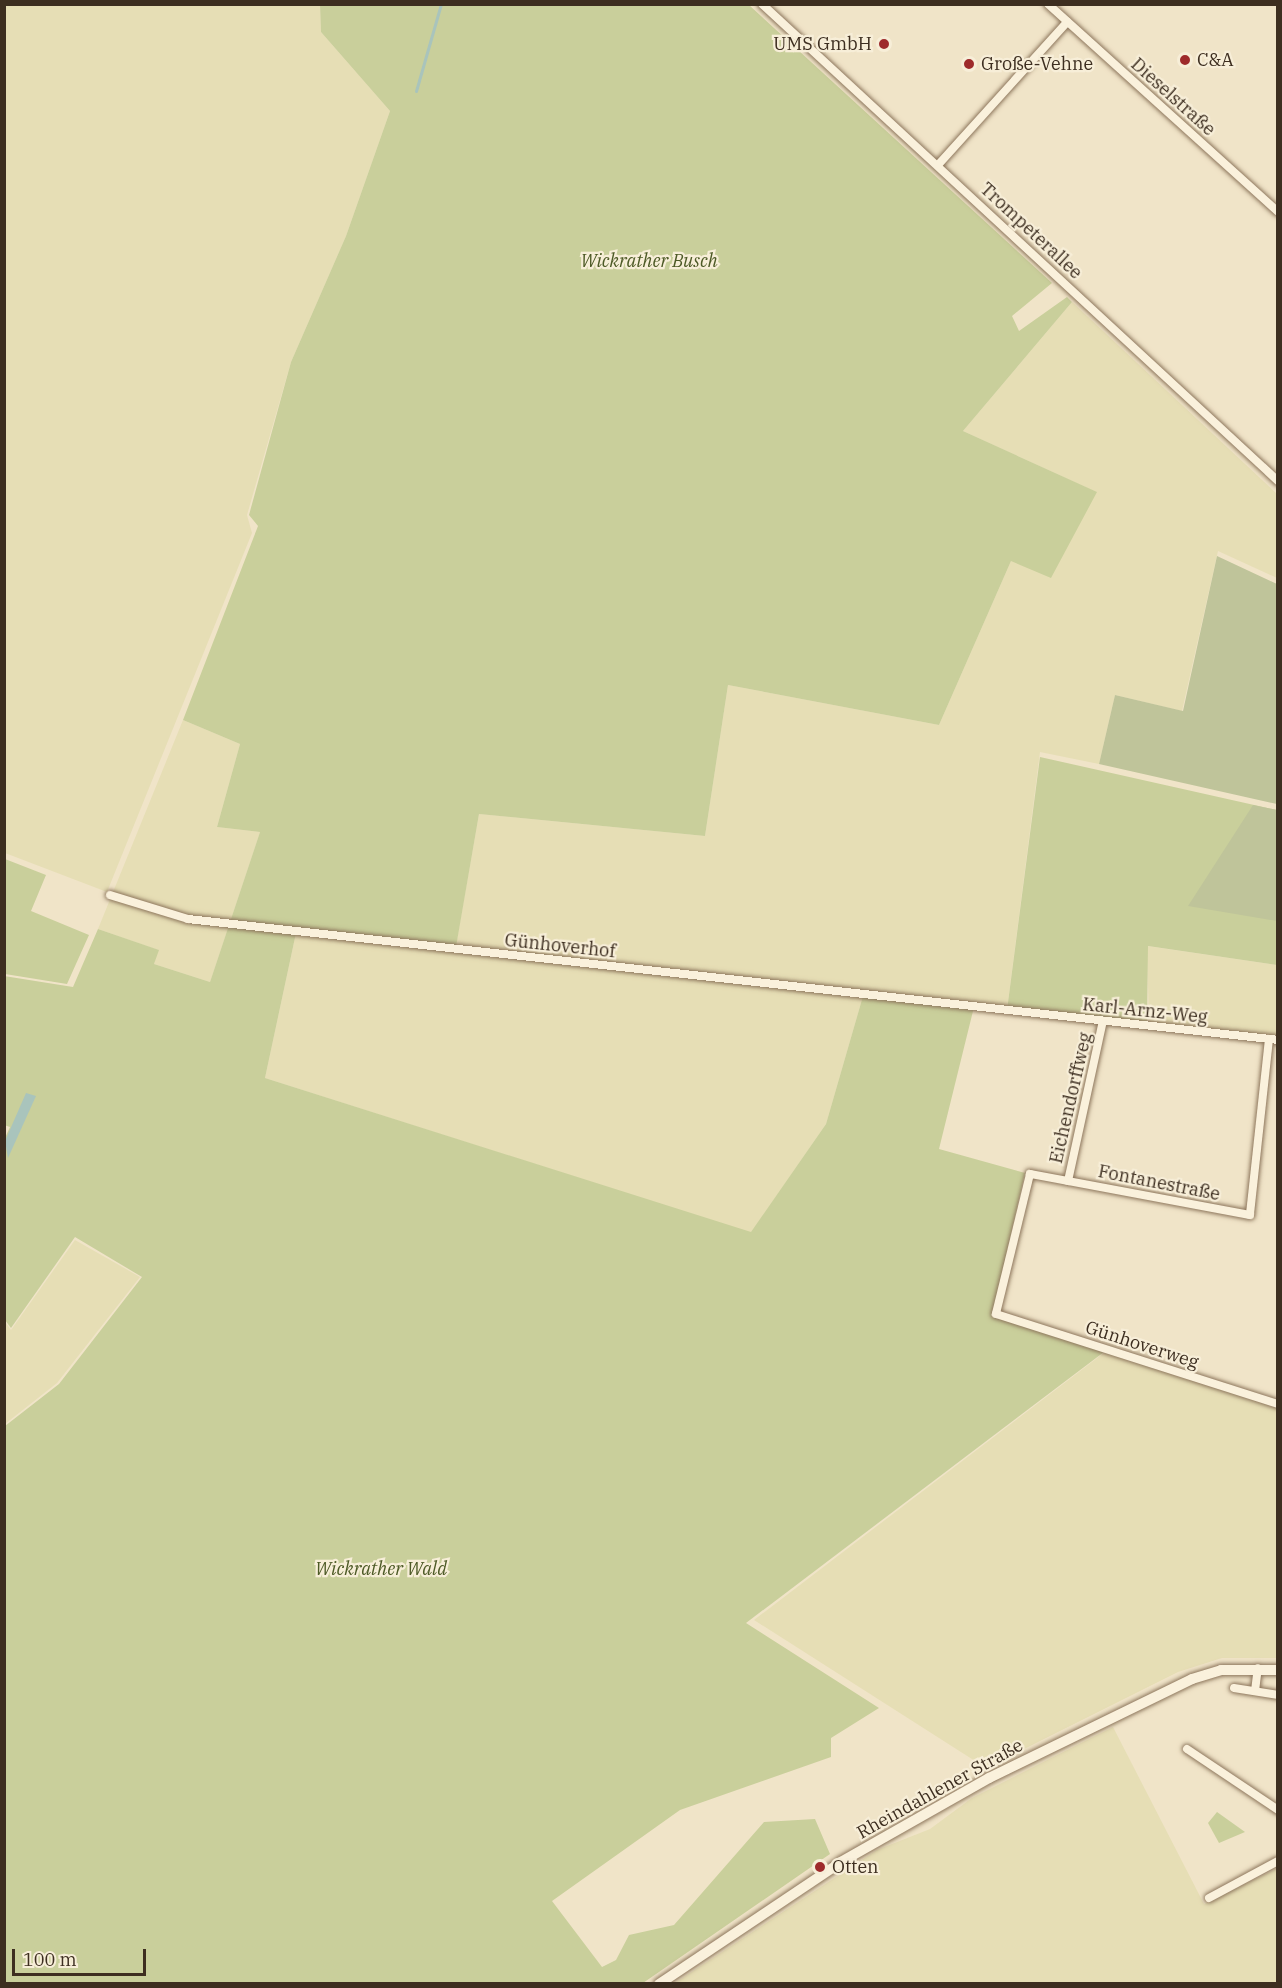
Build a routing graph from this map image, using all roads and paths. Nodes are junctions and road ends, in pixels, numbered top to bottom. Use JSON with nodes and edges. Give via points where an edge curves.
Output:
{"nodes":[{"id":1,"x":762,"y":4,"type":"edge"},
{"id":2,"x":1048,"y":4,"type":"edge"},
{"id":3,"x":1067,"y":22,"type":"junction"},
{"id":4,"x":938,"y":165,"type":"junction"},
{"id":5,"x":1278,"y":212,"type":"edge"},
{"id":6,"x":1278,"y":481,"type":"edge"},
{"id":7,"x":110,"y":895,"type":"dead end"},
{"id":8,"x":1010,"y":1012,"type":"joint"},
{"id":9,"x":1103,"y":1021,"type":"junction"},
{"id":10,"x":1273,"y":1040,"type":"edge"},
{"id":11,"x":1068,"y":1180,"type":"junction"},
{"id":12,"x":996,"y":1314,"type":"joint"},
{"id":13,"x":1278,"y":1404,"type":"edge"},
{"id":14,"x":1258,"y":1668,"type":"junction"},
{"id":15,"x":1278,"y":1670,"type":"edge"},
{"id":16,"x":1234,"y":1688,"type":"dead end"},
{"id":17,"x":1255,"y":1691,"type":"junction"},
{"id":18,"x":1278,"y":1695,"type":"edge"},
{"id":19,"x":1187,"y":1749,"type":"dead end"},
{"id":20,"x":1278,"y":1810,"type":"edge"},
{"id":21,"x":1278,"y":1861,"type":"edge"},
{"id":22,"x":1209,"y":1898,"type":"dead end"},
{"id":23,"x":659,"y":1983,"type":"edge"}],
"edges":[{"from":1,"to":4,"type":"street","name":"Trompeterallee"},
{"from":2,"to":3,"type":"street","name":"Dieselstraße"},
{"from":3,"to":4,"type":"street"},
{"from":3,"to":5,"type":"street","name":"Dieselstraße"},
{"from":4,"to":6,"type":"street","name":"Trompeterallee"},
{"from":7,"to":8,"type":"street","name":"Günhoverhof","via":[[188,919]]},
{"from":8,"to":9,"type":"street","name":"Karl-Arnz-Weg"},
{"from":9,"to":10,"type":"street","name":"Karl-Arnz-Weg"},
{"from":9,"to":11,"type":"street","name":"Eichendorffweg"},
{"from":10,"to":11,"type":"street","name":"Fontanestraße","via":[[1250,1215]]},
{"from":11,"to":12,"type":"street","name":"Fontanestraße","via":[[1030,1174]]},
{"from":12,"to":13,"type":"street","name":"Günhoverweg"},
{"from":14,"to":15,"type":"main road","name":"Rheindahlener Straße"},
{"from":14,"to":17,"type":"street"},
{"from":14,"to":23,"type":"main road","name":"Rheindahlener Straße","via":[[1192,1679],[989,1778],[841,1862]]},
{"from":16,"to":17,"type":"street"},
{"from":17,"to":18,"type":"street"},
{"from":19,"to":20,"type":"street"},
{"from":21,"to":22,"type":"street"}]}
